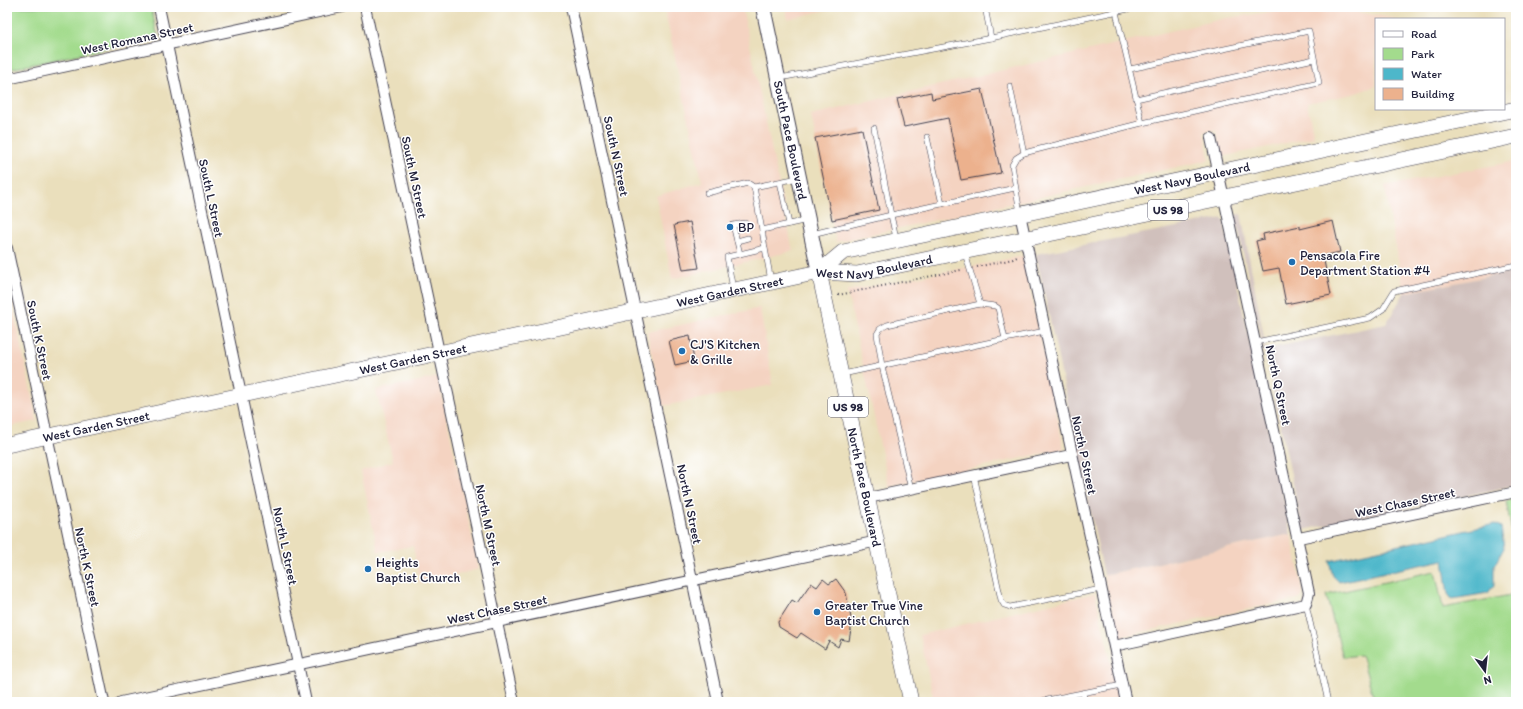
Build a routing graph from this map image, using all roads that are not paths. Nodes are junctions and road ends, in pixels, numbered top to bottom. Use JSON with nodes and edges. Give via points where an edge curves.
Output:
{"nodes":[{"id":1,"x":159,"y":7,"type":"edge"},
{"id":2,"x":342,"y":7,"type":"edge"},
{"id":3,"x":365,"y":7,"type":"edge"},
{"id":4,"x":571,"y":7,"type":"edge"},
{"id":5,"x":763,"y":7,"type":"edge"},
{"id":6,"x":985,"y":7,"type":"edge"},
{"id":7,"x":1138,"y":7,"type":"edge"},
{"id":8,"x":1116,"y":12,"type":"junction"},
{"id":9,"x":991,"y":38,"type":"junction"},
{"id":10,"x":166,"y":44,"type":"junction"},
{"id":11,"x":1314,"y":59,"type":"junction"},
{"id":12,"x":1130,"y":69,"type":"junction"},
{"id":13,"x":778,"y":78,"type":"junction"},
{"id":14,"x":7,"y":79,"type":"edge"},
{"id":15,"x":1010,"y":86,"type":"dead end"},
{"id":16,"x":1136,"y":99,"type":"junction"},
{"id":17,"x":1516,"y":109,"type":"edge"},
{"id":18,"x":1142,"y":123,"type":"junction"},
{"id":19,"x":874,"y":128,"type":"dead end"},
{"id":20,"x":1516,"y":136,"type":"edge"},
{"id":21,"x":927,"y":137,"type":"dead end"},
{"id":22,"x":1211,"y":138,"type":"dead end"},
{"id":23,"x":1024,"y":152,"type":"junction"},
{"id":24,"x":1218,"y":172,"type":"junction"},
{"id":25,"x":799,"y":178,"type":"junction"},
{"id":26,"x":780,"y":182,"type":"junction"},
{"id":27,"x":754,"y":187,"type":"junction"},
{"id":28,"x":1015,"y":188,"type":"junction"},
{"id":29,"x":707,"y":193,"type":"dead end"},
{"id":30,"x":1225,"y":198,"type":"junction"},
{"id":31,"x":942,"y":204,"type":"junction"},
{"id":32,"x":1020,"y":214,"type":"junction"},
{"id":33,"x":891,"y":215,"type":"junction"},
{"id":34,"x":808,"y":220,"type":"junction"},
{"id":35,"x":745,"y":222,"type":"dead end"},
{"id":36,"x":789,"y":224,"type":"junction"},
{"id":37,"x":762,"y":233,"type":"junction"},
{"id":38,"x":811,"y":234,"type":"junction"},
{"id":39,"x":748,"y":238,"type":"dead end"},
{"id":40,"x":1026,"y":239,"type":"junction"},
{"id":41,"x":736,"y":240,"type":"junction"},
{"id":42,"x":897,"y":241,"type":"junction"},
{"id":43,"x":7,"y":248,"type":"edge"},
{"id":44,"x":765,"y":248,"type":"junction"},
{"id":45,"x":965,"y":252,"type":"junction"},
{"id":46,"x":740,"y":254,"type":"junction"},
{"id":47,"x":1516,"y":265,"type":"edge"},
{"id":48,"x":819,"y":272,"type":"junction"},
{"id":49,"x":10,"y":277,"type":"edge"},
{"id":50,"x":771,"y":282,"type":"junction"},
{"id":51,"x":733,"y":290,"type":"junction"},
{"id":52,"x":980,"y":304,"type":"junction"},
{"id":53,"x":637,"y":311,"type":"junction"},
{"id":54,"x":1046,"y":331,"type":"junction"},
{"id":55,"x":1005,"y":340,"type":"junction"},
{"id":56,"x":1256,"y":342,"type":"junction"},
{"id":57,"x":440,"y":353,"type":"junction"},
{"id":58,"x":882,"y":366,"type":"junction"},
{"id":59,"x":841,"y":374,"type":"junction"},
{"id":60,"x":241,"y":395,"type":"junction"},
{"id":61,"x":47,"y":436,"type":"junction"},
{"id":62,"x":7,"y":445,"type":"edge"},
{"id":63,"x":1071,"y":455,"type":"junction"},
{"id":64,"x":974,"y":476,"type":"junction"},
{"id":65,"x":911,"y":489,"type":"junction"},
{"id":66,"x":1516,"y":492,"type":"edge"},
{"id":67,"x":868,"y":498,"type":"junction"},
{"id":68,"x":1299,"y":538,"type":"junction"},
{"id":69,"x":878,"y":541,"type":"junction"},
{"id":70,"x":692,"y":580,"type":"junction"},
{"id":71,"x":1101,"y":589,"type":"junction"},
{"id":72,"x":1306,"y":604,"type":"junction"},
{"id":73,"x":497,"y":622,"type":"junction"},
{"id":74,"x":1114,"y":646,"type":"junction"},
{"id":75,"x":298,"y":665,"type":"junction"},
{"id":76,"x":1122,"y":685,"type":"junction"},
{"id":77,"x":1083,"y":693,"type":"junction"},
{"id":78,"x":104,"y":702,"type":"edge"},
{"id":79,"x":122,"y":702,"type":"edge"},
{"id":80,"x":306,"y":702,"type":"edge"},
{"id":81,"x":514,"y":702,"type":"edge"},
{"id":82,"x":718,"y":702,"type":"edge"},
{"id":83,"x":912,"y":702,"type":"edge"},
{"id":84,"x":1036,"y":702,"type":"edge"},
{"id":85,"x":1085,"y":702,"type":"edge"},
{"id":86,"x":1126,"y":702,"type":"edge"},
{"id":87,"x":1328,"y":702,"type":"edge"}],
"edges":[{"from":1,"to":10,"type":"street","name":"South L Street"},
{"from":2,"to":10,"type":"street","name":"West Romana Street"},
{"from":3,"to":57,"type":"street","name":"South M Street"},
{"from":4,"to":53,"type":"street","name":"South N Street"},
{"from":5,"to":13,"type":"main road","name":"South Pace Boulevard"},
{"from":6,"to":9,"type":"lane"},
{"from":7,"to":8,"type":"lane"},
{"from":8,"to":9,"type":"lane"},
{"from":8,"to":12,"type":"lane"},
{"from":9,"to":13,"type":"lane"},
{"from":10,"to":14,"type":"street","name":"West Romana Street"},
{"from":10,"to":60,"type":"street","name":"South L Street"},
{"from":11,"to":12,"type":"lane","via":[[1309,31]]},
{"from":11,"to":16,"type":"lane"},
{"from":11,"to":18,"type":"lane","via":[[1319,83]]},
{"from":12,"to":16,"type":"lane"},
{"from":13,"to":25,"type":"main road","name":"South Pace Boulevard"},
{"from":15,"to":23,"type":"lane"},
{"from":16,"to":18,"type":"lane"},
{"from":17,"to":24,"type":"main road","name":"West Navy Boulevard","number":"US 98"},
{"from":18,"to":23,"type":"lane"},
{"from":19,"to":33,"type":"lane"},
{"from":20,"to":30,"type":"main road","name":"West Navy Boulevard","number":"US 98"},
{"from":21,"to":31,"type":"lane"},
{"from":22,"to":24,"type":"street","name":"North Q Street"},
{"from":23,"to":28,"type":"lane","via":[[1012,165]]},
{"from":24,"to":30,"type":"street","name":"North Q Street"},
{"from":24,"to":32,"type":"main road","name":"West Navy Boulevard","number":"US 98"},
{"from":25,"to":26,"type":"lane"},
{"from":25,"to":34,"type":"main road","name":"South Pace Boulevard"},
{"from":26,"to":27,"type":"lane"},
{"from":26,"to":36,"type":"lane"},
{"from":27,"to":29,"type":"lane","via":[[748,183]]},
{"from":27,"to":37,"type":"lane"},
{"from":28,"to":31,"type":"lane"},
{"from":28,"to":32,"type":"lane"},
{"from":30,"to":40,"type":"main road","name":"West Navy Boulevard","number":"US 98"},
{"from":30,"to":56,"type":"street","name":"North Q Street"},
{"from":31,"to":33,"type":"lane"},
{"from":32,"to":40,"type":"street","name":"North P Street"},
{"from":32,"to":42,"type":"main road","name":"West Navy Boulevard","number":"US 98"},
{"from":33,"to":38,"type":"lane"},
{"from":33,"to":42,"type":"lane"},
{"from":34,"to":36,"type":"lane"},
{"from":34,"to":38,"type":"main road","name":"South Pace Boulevard"},
{"from":35,"to":41,"type":"lane","via":[[733,225]]},
{"from":36,"to":37,"type":"lane"},
{"from":37,"to":44,"type":"lane"},
{"from":38,"to":48,"type":"main road","name":"South Pace Boulevard"},
{"from":39,"to":41,"type":"lane"},
{"from":40,"to":45,"type":"main road","name":"West Navy Boulevard","number":"US 98"},
{"from":40,"to":54,"type":"street","name":"North P Street"},
{"from":41,"to":46,"type":"lane"},
{"from":42,"to":48,"type":"main road","name":"West Navy Boulevard","number":"US 98","via":[[843,252]]},
{"from":43,"to":49,"type":"street","name":"South K Street"},
{"from":44,"to":46,"type":"lane"},
{"from":44,"to":50,"type":"lane"},
{"from":45,"to":48,"type":"main road","name":"West Navy Boulevard","number":"US 98","via":[[856,274]]},
{"from":45,"to":52,"type":"lane"},
{"from":46,"to":51,"type":"lane","via":[[727,258]]},
{"from":47,"to":56,"type":"lane","via":[[1394,291],[1384,309],[1370,318]]},
{"from":48,"to":50,"type":"main road","name":"West Garden Street"},
{"from":48,"to":59,"type":"main road","name":"North Pace Boulevard","number":"US 98"},
{"from":49,"to":61,"type":"street","name":"South K Street"},
{"from":50,"to":51,"type":"main road","name":"West Garden Street"},
{"from":51,"to":53,"type":"main road","name":"West Garden Street"},
{"from":52,"to":55,"type":"lane","via":[[998,308]]},
{"from":52,"to":58,"type":"lane","via":[[887,325],[880,329],[877,334]]},
{"from":53,"to":57,"type":"main road","name":"West Garden Street"},
{"from":53,"to":70,"type":"street","name":"North N Street"},
{"from":54,"to":55,"type":"lane"},
{"from":54,"to":63,"type":"street","name":"North P Street"},
{"from":55,"to":58,"type":"lane"},
{"from":56,"to":68,"type":"street","name":"North Q Street"},
{"from":57,"to":60,"type":"main road","name":"West Garden Street"},
{"from":57,"to":73,"type":"street","name":"North M Street"},
{"from":58,"to":59,"type":"lane"},
{"from":58,"to":65,"type":"lane"},
{"from":59,"to":67,"type":"main road","name":"North Pace Boulevard","number":"US 98"},
{"from":60,"to":61,"type":"main road","name":"West Garden Street"},
{"from":60,"to":75,"type":"street","name":"North L Street"},
{"from":61,"to":62,"type":"main road","name":"West Garden Street"},
{"from":61,"to":78,"type":"street","name":"North K Street"},
{"from":63,"to":64,"type":"street"},
{"from":63,"to":71,"type":"street","name":"North P Street"},
{"from":64,"to":65,"type":"street"},
{"from":64,"to":71,"type":"lane","via":[[1004,606],[1010,607]]},
{"from":65,"to":67,"type":"street"},
{"from":66,"to":68,"type":"street","name":"West Chase Street"},
{"from":67,"to":69,"type":"main road","name":"North Pace Boulevard","number":"US 98"},
{"from":68,"to":72,"type":"street","name":"North Q Street","via":[[1309,593]]},
{"from":69,"to":70,"type":"street","name":"West Chase Street"},
{"from":69,"to":83,"type":"main road","name":"North Pace Boulevard","number":"US 98"},
{"from":70,"to":73,"type":"street","name":"West Chase Street"},
{"from":70,"to":82,"type":"street","name":"North N Street"},
{"from":71,"to":74,"type":"street","name":"North P Street"},
{"from":72,"to":74,"type":"street"},
{"from":72,"to":87,"type":"lane"},
{"from":73,"to":75,"type":"street","name":"West Chase Street"},
{"from":73,"to":81,"type":"street","name":"North M Street"},
{"from":74,"to":76,"type":"street","name":"North P Street"},
{"from":75,"to":79,"type":"street","name":"West Chase Street"},
{"from":75,"to":80,"type":"street","name":"North L Street"},
{"from":76,"to":77,"type":"lane"},
{"from":76,"to":86,"type":"street","name":"North P Street"},
{"from":77,"to":84,"type":"lane"},
{"from":77,"to":85,"type":"lane"}]}
